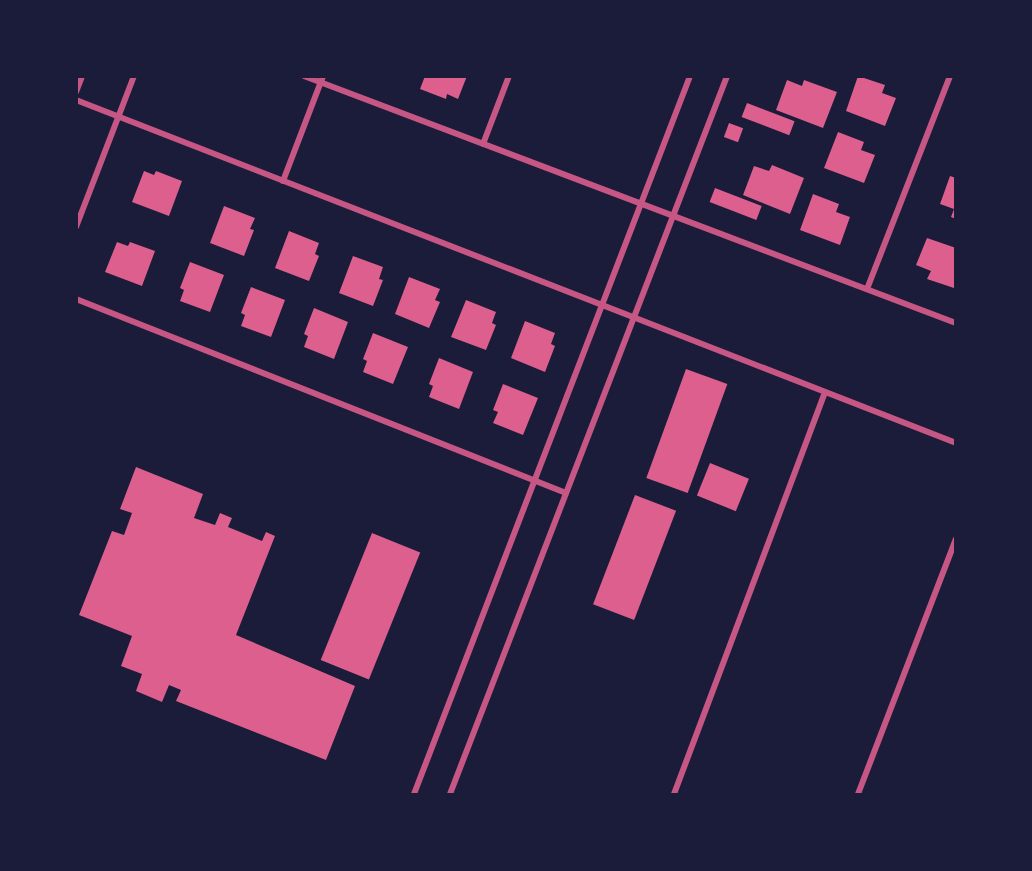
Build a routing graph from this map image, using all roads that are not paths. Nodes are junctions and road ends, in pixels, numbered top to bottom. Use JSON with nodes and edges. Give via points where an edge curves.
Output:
{"nodes":[{"id":1,"x":82,"y":76,"type":"edge"},
{"id":2,"x":134,"y":76,"type":"edge"},
{"id":3,"x":304,"y":76,"type":"edge"},
{"id":4,"x":509,"y":76,"type":"edge"},
{"id":5,"x":690,"y":76,"type":"edge"},
{"id":6,"x":727,"y":76,"type":"edge"},
{"id":7,"x":950,"y":76,"type":"edge"},
{"id":8,"x":322,"y":80,"type":"edge"},
{"id":9,"x":76,"y":92,"type":"edge"},
{"id":10,"x":76,"y":100,"type":"edge"},
{"id":11,"x":118,"y":117,"type":"junction"},
{"id":12,"x":483,"y":144,"type":"junction"},
{"id":13,"x":283,"y":181,"type":"junction"},
{"id":14,"x":641,"y":204,"type":"junction"},
{"id":15,"x":674,"y":216,"type":"junction"},
{"id":16,"x":76,"y":227,"type":"edge"},
{"id":17,"x":867,"y":289,"type":"junction"},
{"id":18,"x":76,"y":299,"type":"edge"},
{"id":19,"x":602,"y":305,"type":"junction"},
{"id":20,"x":634,"y":317,"type":"junction"},
{"id":21,"x":956,"y":323,"type":"edge"},
{"id":22,"x":825,"y":392,"type":"junction"},
{"id":23,"x":956,"y":443,"type":"edge"},
{"id":24,"x":534,"y":480,"type":"junction"},
{"id":25,"x":566,"y":493,"type":"junction"},
{"id":26,"x":956,"y":539,"type":"edge"},
{"id":27,"x":414,"y":795,"type":"edge"},
{"id":28,"x":450,"y":795,"type":"edge"},
{"id":29,"x":674,"y":795,"type":"edge"},
{"id":30,"x":858,"y":795,"type":"edge"}],
"edges":[{"from":1,"to":9,"type":"street"},
{"from":2,"to":11,"type":"street"},
{"from":3,"to":8,"type":"street"},
{"from":4,"to":12,"type":"street"},
{"from":5,"to":14,"type":"street"},
{"from":6,"to":15,"type":"street"},
{"from":7,"to":17,"type":"street"},
{"from":8,"to":12,"type":"street"},
{"from":8,"to":13,"type":"street"},
{"from":10,"to":11,"type":"street"},
{"from":11,"to":13,"type":"street"},
{"from":11,"to":16,"type":"street"},
{"from":12,"to":14,"type":"street"},
{"from":13,"to":19,"type":"street"},
{"from":14,"to":15,"type":"street"},
{"from":14,"to":19,"type":"street"},
{"from":15,"to":17,"type":"street"},
{"from":15,"to":20,"type":"street"},
{"from":17,"to":21,"type":"street"},
{"from":18,"to":24,"type":"street"},
{"from":19,"to":20,"type":"street"},
{"from":19,"to":24,"type":"street"},
{"from":20,"to":22,"type":"street"},
{"from":20,"to":25,"type":"street"},
{"from":22,"to":23,"type":"street"},
{"from":22,"to":29,"type":"street"},
{"from":24,"to":25,"type":"street"},
{"from":24,"to":27,"type":"street"},
{"from":25,"to":28,"type":"street"},
{"from":26,"to":30,"type":"street"}]}
